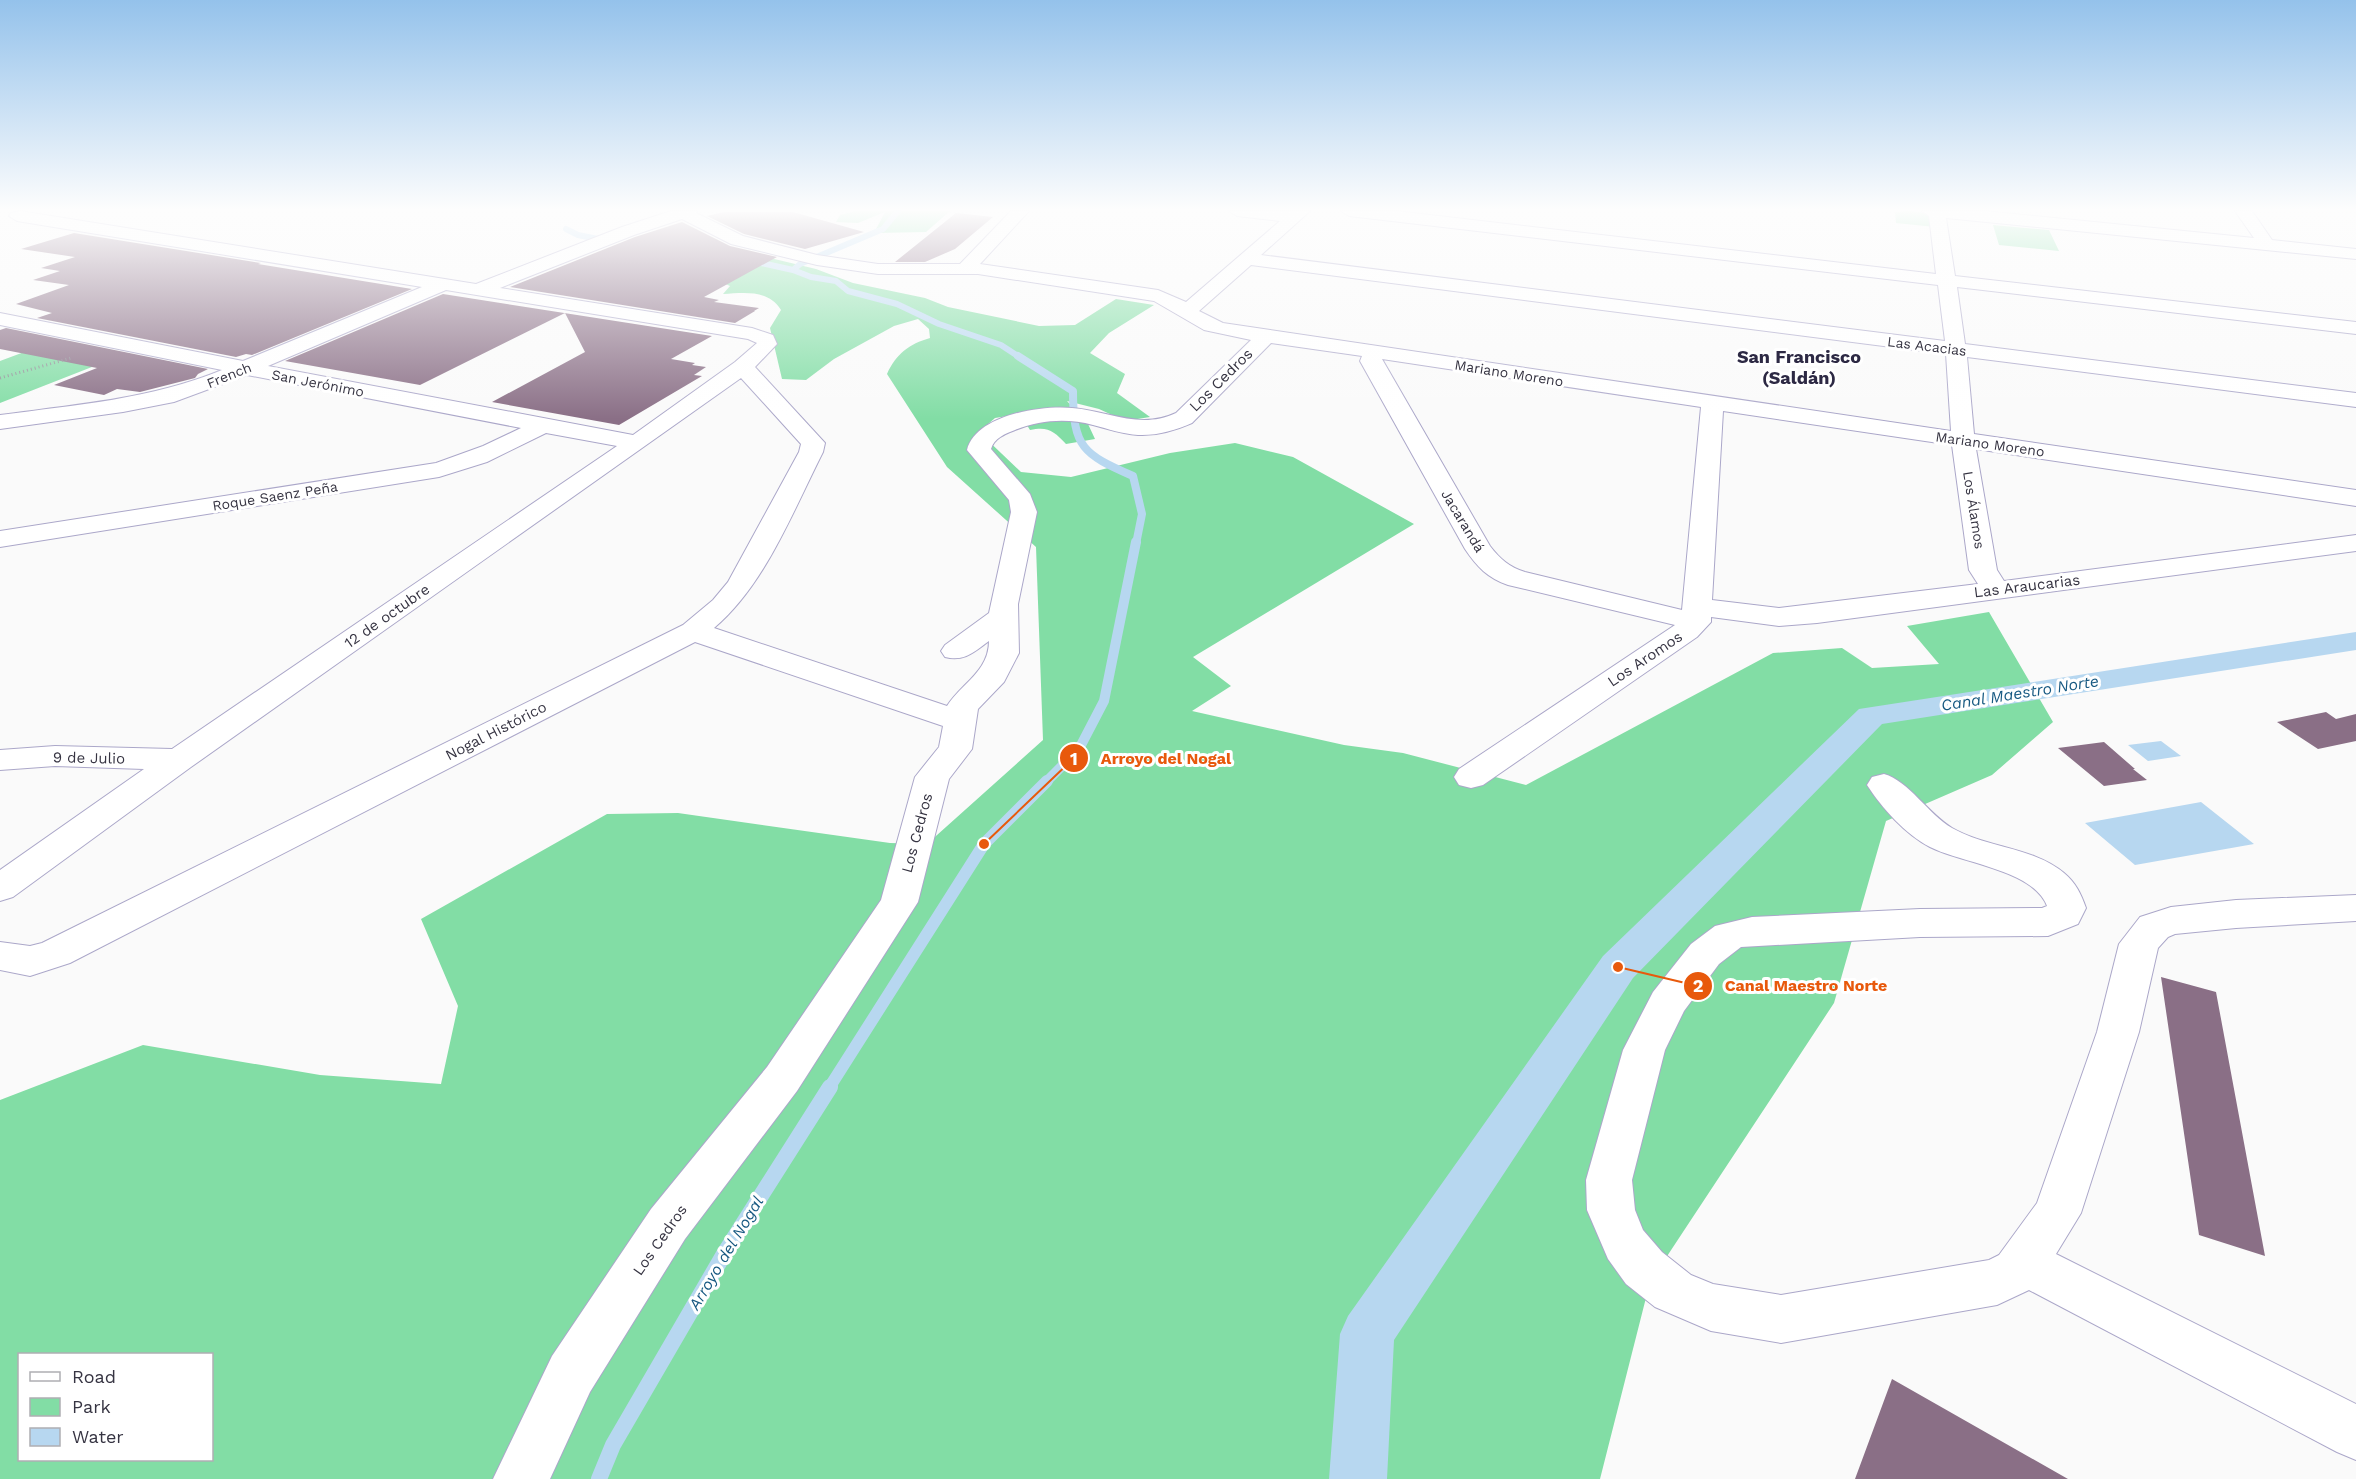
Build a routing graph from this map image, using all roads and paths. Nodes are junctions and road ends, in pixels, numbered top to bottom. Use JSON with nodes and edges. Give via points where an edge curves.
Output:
{"nodes":[{"id":1,"x":420,"y":280,"type":"edge"},
{"id":2,"x":501,"y":280,"type":"edge"},
{"id":3,"x":1044,"y":280,"type":"edge"},
{"id":4,"x":1223,"y":280,"type":"edge"},
{"id":5,"x":1412,"y":280,"type":"edge"},
{"id":6,"x":1939,"y":280,"type":"edge"},
{"id":7,"x":1948,"y":281,"type":"junction"},
{"id":8,"x":445,"y":284,"type":"junction"},
{"id":9,"x":479,"y":289,"type":"junction"},
{"id":10,"x":1188,"y":310,"type":"junction"},
{"id":11,"x":0,"y":319,"type":"edge"},
{"id":12,"x":2356,"y":328,"type":"edge"},
{"id":13,"x":1264,"y":337,"type":"junction"},
{"id":14,"x":133,"y":346,"type":"junction"},
{"id":15,"x":1956,"y":350,"type":"junction"},
{"id":16,"x":1373,"y":353,"type":"junction"},
{"id":17,"x":743,"y":367,"type":"junction"},
{"id":18,"x":244,"y":368,"type":"junction"},
{"id":19,"x":0,"y":378,"type":"edge"},
{"id":20,"x":2356,"y":400,"type":"edge"},
{"id":21,"x":1712,"y":404,"type":"junction"},
{"id":22,"x":0,"y":422,"type":"edge"},
{"id":23,"x":541,"y":426,"type":"junction"},
{"id":24,"x":1963,"y":440,"type":"junction"},
{"id":25,"x":637,"y":443,"type":"junction"},
{"id":26,"x":2356,"y":498,"type":"edge"},
{"id":27,"x":0,"y":539,"type":"edge"},
{"id":28,"x":2356,"y":543,"type":"edge"},
{"id":29,"x":1996,"y":590,"type":"junction"},
{"id":30,"x":1697,"y":615,"type":"junction"},
{"id":31,"x":1004,"y":616,"type":"junction"},
{"id":32,"x":693,"y":631,"type":"junction"},
{"id":33,"x":956,"y":651,"type":"dead end"},
{"id":34,"x":960,"y":721,"type":"junction"},
{"id":35,"x":0,"y":760,"type":"edge"},
{"id":36,"x":179,"y":760,"type":"junction"},
{"id":37,"x":1471,"y":777,"type":"dead end"},
{"id":38,"x":1884,"y":785,"type":"dead end"},
{"id":39,"x":0,"y":888,"type":"edge"},
{"id":40,"x":2356,"y":908,"type":"edge"},
{"id":41,"x":0,"y":956,"type":"edge"},
{"id":42,"x":2023,"y":1262,"type":"junction"},
{"id":43,"x":2356,"y":1433,"type":"edge"},
{"id":44,"x":520,"y":1479,"type":"edge"}],
"edges":[{"from":1,"to":8,"type":"street"},
{"from":2,"to":9,"type":"street"},
{"from":3,"to":10,"type":"street","name":"Mariano Moreno","via":[[1158,296]]},
{"from":4,"to":10,"type":"street"},
{"from":5,"to":15,"type":"street","name":"Las Acacias"},
{"from":6,"to":7,"type":"street"},
{"from":7,"to":12,"type":"street"},
{"from":7,"to":15,"type":"street","name":"Los Álamos"},
{"from":8,"to":9,"type":"street"},
{"from":8,"to":18,"type":"street","name":"French"},
{"from":9,"to":17,"type":"street","name":"12 de octubre","via":[[765,339],[767,344]]},
{"from":10,"to":13,"type":"street","name":"Mariano Moreno","via":[[1207,326]]},
{"from":11,"to":14,"type":"street","name":"San Jerónimo"},
{"from":13,"to":16,"type":"street","name":"Mariano Moreno"},
{"from":13,"to":31,"type":"street","name":"Los Cedros","via":[[1184,418],[1174,423],[1132,427],[1072,414],[1044,413],[992,431],[980,442],[979,450],[1021,499],[1024,512]]},
{"from":14,"to":18,"type":"street","name":"San Jerónimo"},
{"from":14,"to":19,"type":"path","via":[[49,363]]},
{"from":15,"to":20,"type":"street","name":"Las Acacias"},
{"from":15,"to":24,"type":"street","name":"Los Álamos"},
{"from":16,"to":21,"type":"street","name":"Mariano Moreno"},
{"from":16,"to":30,"type":"street","name":"Jacarandá","via":[[1371,361],[1478,549],[1491,565],[1518,579]]},
{"from":17,"to":25,"type":"street","name":"12 de octubre"},
{"from":17,"to":32,"type":"street","name":"Nogal Histórico","via":[[813,443],[812,452],[740,585],[723,606]]},
{"from":18,"to":22,"type":"street","name":"French","via":[[151,400]]},
{"from":18,"to":23,"type":"street","name":"San Jerónimo"},
{"from":21,"to":24,"type":"street","name":"Mariano Moreno"},
{"from":21,"to":30,"type":"street"},
{"from":23,"to":25,"type":"street","name":"San Jerónimo"},
{"from":23,"to":27,"type":"street","name":"Roque Saenz Peña","via":[[493,452],[439,470]]},
{"from":24,"to":26,"type":"street","name":"Mariano Moreno"},
{"from":24,"to":29,"type":"street","name":"Los Álamos","via":[[1983,570]]},
{"from":25,"to":36,"type":"street","name":"12 de octubre"},
{"from":28,"to":29,"type":"street","name":"Las Araucarias"},
{"from":29,"to":30,"type":"street","name":"Las Araucarias","via":[[1817,614]]},
{"from":30,"to":37,"type":"street","name":"Los Aromos"},
{"from":31,"to":33,"type":"street"},
{"from":31,"to":34,"type":"street","name":"Los Cedros","via":[[1004,653],[993,675],[962,707]]},
{"from":32,"to":34,"type":"street"},
{"from":32,"to":41,"type":"street","name":"Nogal Histórico","via":[[56,953],[30,961]]},
{"from":34,"to":44,"type":"street","name":"Los Cedros","via":[[955,749],[932,777],[899,902],[782,1079],[668,1224],[571,1374]]},
{"from":35,"to":36,"type":"street","name":"9 de Julio","via":[[56,756]]},
{"from":36,"to":39,"type":"street","name":"12 de octubre"},
{"from":38,"to":42,"type":"street","via":[[1920,824],[1944,839],[2026,868],[2053,883],[2066,900],[2064,914],[2048,922],[1752,930],[1730,936],[1705,954],[1668,1003],[1644,1050],[1609,1180],[1611,1210],[1625,1244],[1644,1268],[1673,1291],[1711,1307],[1781,1318],[1997,1282],[2017,1271]]},
{"from":40,"to":42,"type":"street","via":[[2236,914],[2170,921],[2154,927],[2139,944],[2118,1032],[2057,1213]]},
{"from":42,"to":43,"type":"street"}]}
